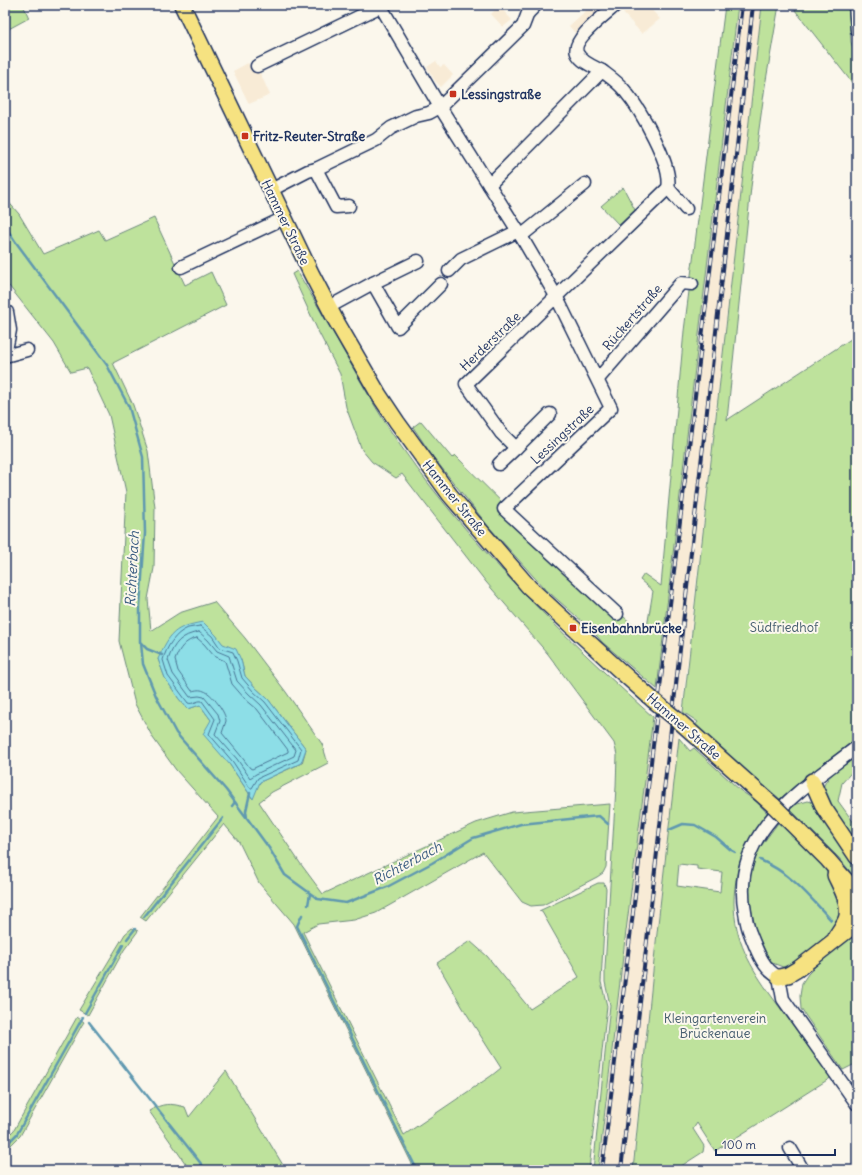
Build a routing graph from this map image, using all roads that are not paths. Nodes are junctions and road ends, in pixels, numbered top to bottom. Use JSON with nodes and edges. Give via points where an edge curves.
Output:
{"nodes":[{"id":1,"x":182,"y":5,"type":"edge"},
{"id":2,"x":536,"y":5,"type":"edge"},
{"id":3,"x":616,"y":5,"type":"edge"},
{"id":4,"x":855,"y":5,"type":"edge"},
{"id":5,"x":381,"y":6,"type":"edge"},
{"id":6,"x":857,"y":30,"type":"edge"},
{"id":7,"x":257,"y":66,"type":"dead end"},
{"id":8,"x":602,"y":71,"type":"junction"},
{"id":9,"x":440,"y":107,"type":"junction"},
{"id":10,"x":316,"y":169,"type":"junction"},
{"id":11,"x":585,"y":184,"type":"dead end"},
{"id":12,"x":489,"y":185,"type":"junction"},
{"id":13,"x":668,"y":188,"type":"junction"},
{"id":14,"x":270,"y":190,"type":"junction"},
{"id":15,"x":349,"y":206,"type":"dead end"},
{"id":16,"x":686,"y":209,"type":"dead end"},
{"id":17,"x":284,"y":218,"type":"junction"},
{"id":18,"x":519,"y":234,"type":"junction"},
{"id":19,"x":418,"y":261,"type":"dead end"},
{"id":20,"x":181,"y":267,"type":"dead end"},
{"id":21,"x":449,"y":271,"type":"dead end"},
{"id":22,"x":373,"y":283,"type":"junction"},
{"id":23,"x":441,"y":284,"type":"dead end"},
{"id":24,"x":692,"y":284,"type":"dead end"},
{"id":25,"x":556,"y":296,"type":"junction"},
{"id":26,"x":329,"y":307,"type":"junction"},
{"id":27,"x":7,"y":312,"type":"dead end"},
{"id":28,"x":27,"y":350,"type":"dead end"},
{"id":29,"x":5,"y":355,"type":"edge"},
{"id":30,"x":598,"y":379,"type":"junction"},
{"id":31,"x":550,"y":414,"type":"dead end"},
{"id":32,"x":516,"y":448,"type":"junction"},
{"id":33,"x":499,"y":464,"type":"dead end"},
{"id":34,"x":617,"y":614,"type":"dead end"},
{"id":35,"x":857,"y":747,"type":"edge"},
{"id":36,"x":812,"y":781,"type":"junction"},
{"id":37,"x":857,"y":857,"type":"edge"},
{"id":38,"x":828,"y":860,"type":"junction"},
{"id":39,"x":857,"y":893,"type":"edge"},
{"id":40,"x":857,"y":923,"type":"edge"},
{"id":41,"x":835,"y":940,"type":"junction"},
{"id":42,"x":779,"y":977,"type":"junction"},
{"id":43,"x":857,"y":1104,"type":"edge"},
{"id":44,"x":790,"y":1148,"type":"dead end"},
{"id":45,"x":803,"y":1170,"type":"edge"}],
"edges":[{"from":1,"to":14,"type":"main road","name":"Hammer Straße"},
{"from":2,"to":9,"type":"street","via":[[528,13],[523,26]]},
{"from":3,"to":8,"type":"street","via":[[579,39],[577,44],[576,51],[579,56]]},
{"from":4,"to":6,"type":"street"},
{"from":5,"to":7,"type":"street"},
{"from":5,"to":9,"type":"street","name":"Lessingstraße"},
{"from":8,"to":12,"type":"street"},
{"from":8,"to":13,"type":"street","via":[[625,90],[638,109],[664,162],[669,178]]},
{"from":9,"to":10,"type":"street","via":[[429,114],[416,116],[391,128],[376,140]]},
{"from":9,"to":12,"type":"street","name":"Lessingstraße"},
{"from":10,"to":14,"type":"street"},
{"from":10,"to":15,"type":"street","via":[[336,207]]},
{"from":11,"to":18,"type":"street"},
{"from":12,"to":18,"type":"street","name":"Lessingstraße"},
{"from":13,"to":16,"type":"street"},
{"from":13,"to":25,"type":"street"},
{"from":14,"to":17,"type":"main road","name":"Hammer Straße"},
{"from":17,"to":20,"type":"street"},
{"from":17,"to":26,"type":"main road","name":"Hammer Straße"},
{"from":18,"to":21,"type":"street","via":[[461,259]]},
{"from":18,"to":25,"type":"street","name":"Lessingstraße"},
{"from":19,"to":22,"type":"street"},
{"from":22,"to":23,"type":"street","via":[[398,327]]},
{"from":22,"to":26,"type":"street"},
{"from":24,"to":30,"type":"street","name":"Rückertstraße","via":[[681,282]]},
{"from":25,"to":30,"type":"street","name":"Lessingstraße"},
{"from":25,"to":32,"type":"street","name":"Herderstraße","via":[[466,384],[501,433]]},
{"from":26,"to":38,"type":"main road","name":"Hammer Straße","bridge":true,"via":[[397,422],[450,495],[529,587],[616,668],[779,811]]},
{"from":27,"to":29,"type":"street","via":[[10,330]]},
{"from":28,"to":29,"type":"street"},
{"from":30,"to":34,"type":"street","name":"Lessingstraße","via":[[611,408],[504,509]]},
{"from":31,"to":32,"type":"street"},
{"from":32,"to":33,"type":"street"},
{"from":35,"to":36,"type":"street"},
{"from":36,"to":37,"type":"main road","via":[[824,808]]},
{"from":36,"to":42,"type":"street","via":[[785,804],[764,827],[752,846],[744,868],[742,900],[748,928],[762,960],[770,972]]},
{"from":38,"to":39,"type":"main road","name":"Hammer Straße"},
{"from":38,"to":41,"type":"main road","via":[[847,904],[847,917]]},
{"from":40,"to":41,"type":"main road"},
{"from":41,"to":42,"type":"main road","via":[[798,969]]},
{"from":42,"to":43,"type":"street","via":[[783,999]]},
{"from":44,"to":45,"type":"street"}]}
